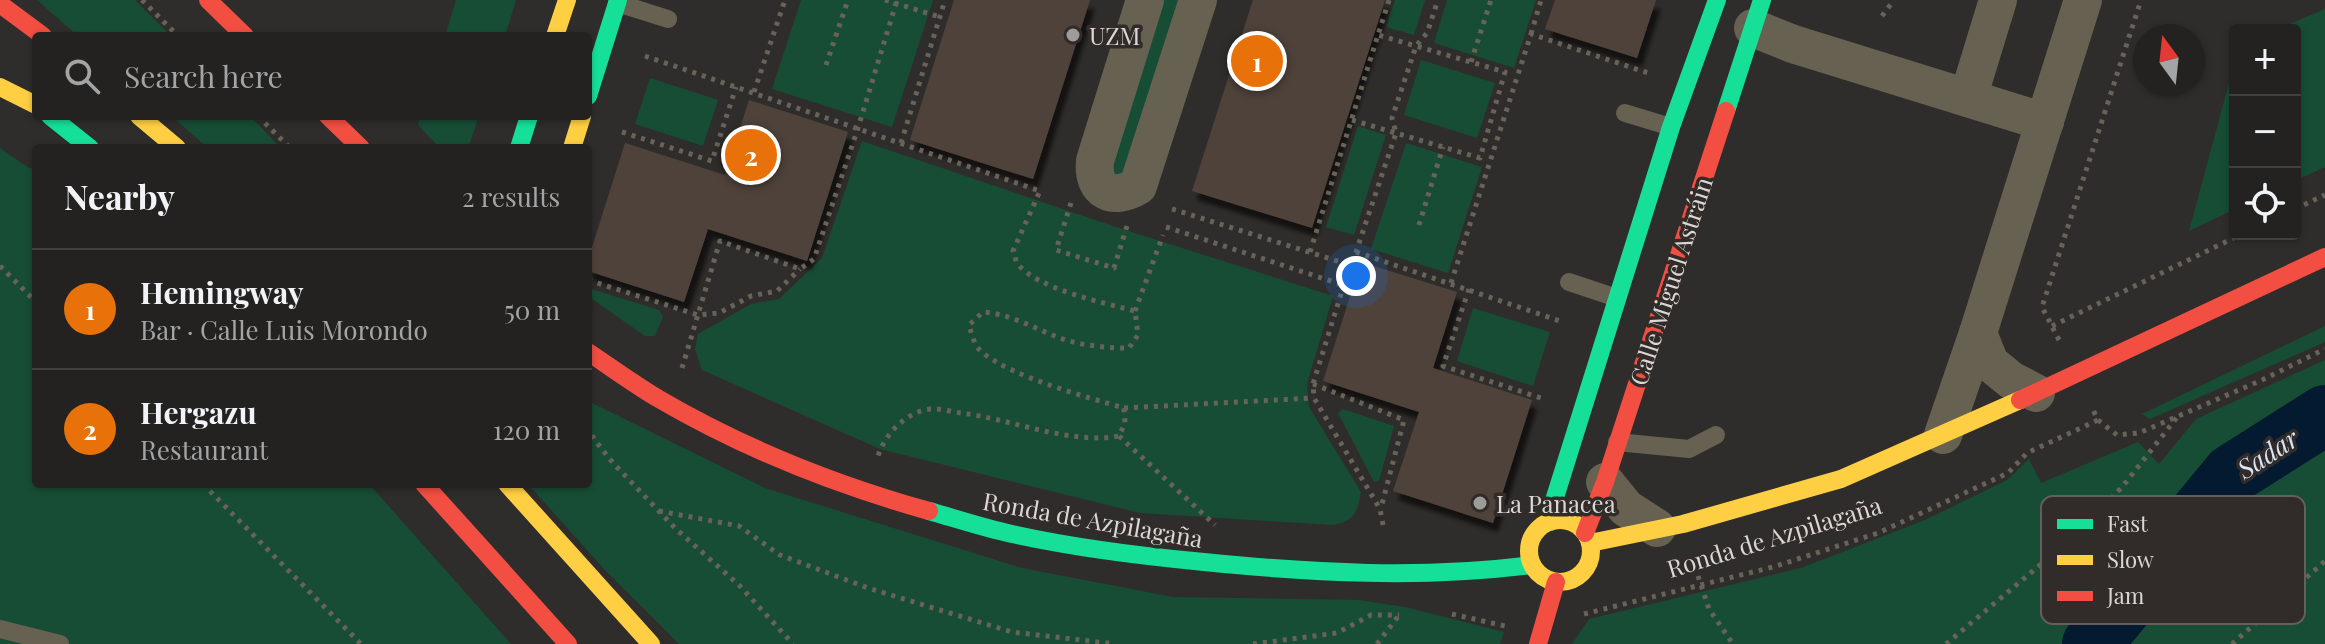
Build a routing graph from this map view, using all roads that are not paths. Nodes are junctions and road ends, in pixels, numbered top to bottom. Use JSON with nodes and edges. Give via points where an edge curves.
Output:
{"nodes":[{"id":1,"x":14,"y":0,"type":"edge"},
{"id":2,"x":208,"y":0,"type":"edge"},
{"id":3,"x":567,"y":0,"type":"edge"},
{"id":4,"x":1145,"y":0,"type":"edge"},
{"id":5,"x":1198,"y":0,"type":"edge"},
{"id":6,"x":1998,"y":0,"type":"edge"},
{"id":7,"x":2083,"y":0,"type":"edge"},
{"id":8,"x":617,"y":2,"type":"edge"},
{"id":9,"x":0,"y":4,"type":"edge"},
{"id":10,"x":1715,"y":8,"type":"edge"},
{"id":11,"x":1758,"y":14,"type":"edge"},
{"id":12,"x":668,"y":19,"type":"dead end"},
{"id":13,"x":38,"y":32,"type":"edge"},
{"id":14,"x":40,"y":32,"type":"edge"},
{"id":15,"x":241,"y":32,"type":"edge"},
{"id":16,"x":556,"y":32,"type":"edge"},
{"id":17,"x":592,"y":83,"type":"edge"},
{"id":18,"x":0,"y":87,"type":"edge"},
{"id":19,"x":1968,"y":98,"type":"junction"},
{"id":20,"x":32,"y":103,"type":"edge"},
{"id":21,"x":1625,"y":113,"type":"dead end"},
{"id":22,"x":55,"y":120,"type":"edge"},
{"id":23,"x":144,"y":120,"type":"edge"},
{"id":24,"x":332,"y":120,"type":"edge"},
{"id":25,"x":528,"y":120,"type":"edge"},
{"id":26,"x":581,"y":120,"type":"edge"},
{"id":27,"x":2045,"y":122,"type":"junction"},
{"id":28,"x":1671,"y":127,"type":"junction"},
{"id":29,"x":85,"y":144,"type":"edge"},
{"id":30,"x":172,"y":144,"type":"edge"},
{"id":31,"x":357,"y":144,"type":"edge"},
{"id":32,"x":520,"y":144,"type":"edge"},
{"id":33,"x":573,"y":144,"type":"edge"},
{"id":34,"x":2325,"y":257,"type":"edge"},
{"id":35,"x":1569,"y":282,"type":"dead end"},
{"id":36,"x":1617,"y":298,"type":"junction"},
{"id":37,"x":1978,"y":333,"type":"junction"},
{"id":38,"x":592,"y":355,"type":"edge"},
{"id":39,"x":2036,"y":393,"type":"junction"},
{"id":40,"x":1716,"y":435,"type":"dead end"},
{"id":41,"x":1943,"y":435,"type":"junction"},
{"id":42,"x":1617,"y":442,"type":"junction"},
{"id":43,"x":1605,"y":482,"type":"junction"},
{"id":44,"x":428,"y":488,"type":"edge"},
{"id":45,"x":511,"y":488,"type":"edge"},
{"id":46,"x":1550,"y":522,"type":"junction"},
{"id":47,"x":1657,"y":528,"type":"junction"},
{"id":48,"x":1588,"y":538,"type":"junction"},
{"id":49,"x":1532,"y":565,"type":"junction"},
{"id":50,"x":1556,"y":582,"type":"junction"},
{"id":51,"x":0,"y":629,"type":"edge"},
{"id":52,"x":1539,"y":640,"type":"edge"},
{"id":53,"x":60,"y":644,"type":"edge"},
{"id":54,"x":568,"y":644,"type":"edge"},
{"id":55,"x":651,"y":644,"type":"edge"}],
"edges":[{"from":1,"to":14,"type":"street"},
{"from":2,"to":15,"type":"street"},
{"from":3,"to":16,"type":"street"},
{"from":4,"to":5,"type":"street","via":[[1095,161],[1094,175],[1109,193],[1126,194],[1138,186]]},
{"from":6,"to":19,"type":"street"},
{"from":7,"to":27,"type":"street"},
{"from":8,"to":12,"type":"lane"},
{"from":8,"to":17,"type":"street"},
{"from":9,"to":13,"type":"street"},
{"from":10,"to":11,"type":"street","name":"Calle Miguel Astráin","via":[[1738,2],[1753,17]]},
{"from":10,"to":28,"type":"street","name":"Calle Miguel Astráin"},
{"from":11,"to":19,"type":"street","via":[[1793,44]]},
{"from":11,"to":42,"type":"street","name":"Calle Miguel Astráin"},
{"from":18,"to":20,"type":"street"},
{"from":19,"to":27,"type":"street"},
{"from":21,"to":28,"type":"lane"},
{"from":22,"to":29,"type":"street"},
{"from":23,"to":30,"type":"street"},
{"from":24,"to":31,"type":"street"},
{"from":25,"to":32,"type":"street"},
{"from":26,"to":33,"type":"street"},
{"from":27,"to":37,"type":"street"},
{"from":28,"to":36,"type":"street","name":"Calle Miguel Astráin"},
{"from":34,"to":39,"type":"street","name":"Ronda de Azpilagaña"},
{"from":35,"to":36,"type":"lane","name":"Calle Miguel Astráin"},
{"from":36,"to":46,"type":"street","name":"Calle Miguel Astráin"},
{"from":37,"to":39,"type":"street","via":[[1990,363]]},
{"from":37,"to":41,"type":"street"},
{"from":38,"to":49,"type":"street","name":"Ronda de Azpilagaña","via":[[659,399],[749,445],[865,493],[1011,534],[1143,556],[1280,570],[1421,574]]},
{"from":39,"to":41,"type":"street","name":"Ronda de Azpilagaña"},
{"from":40,"to":42,"type":"lane","via":[[1689,449]]},
{"from":41,"to":47,"type":"street","name":"Ronda de Azpilagaña","via":[[1841,479]]},
{"from":42,"to":43,"type":"street","name":"Calle Miguel Astráin"},
{"from":43,"to":47,"type":"street","via":[[1626,508]]},
{"from":43,"to":48,"type":"street","name":"Calle Miguel Astráin"},
{"from":44,"to":54,"type":"street"},
{"from":45,"to":55,"type":"street"},
{"from":46,"to":48,"type":"street","via":[[1570,522]]},
{"from":46,"to":49,"type":"street","via":[[1531,540]]},
{"from":47,"to":48,"type":"street","name":"Ronda de Azpilagaña"},
{"from":48,"to":50,"type":"street","via":[[1591,553],[1583,572]]},
{"from":49,"to":50,"type":"street"},
{"from":50,"to":52,"type":"street"},
{"from":51,"to":53,"type":"lane"}]}
